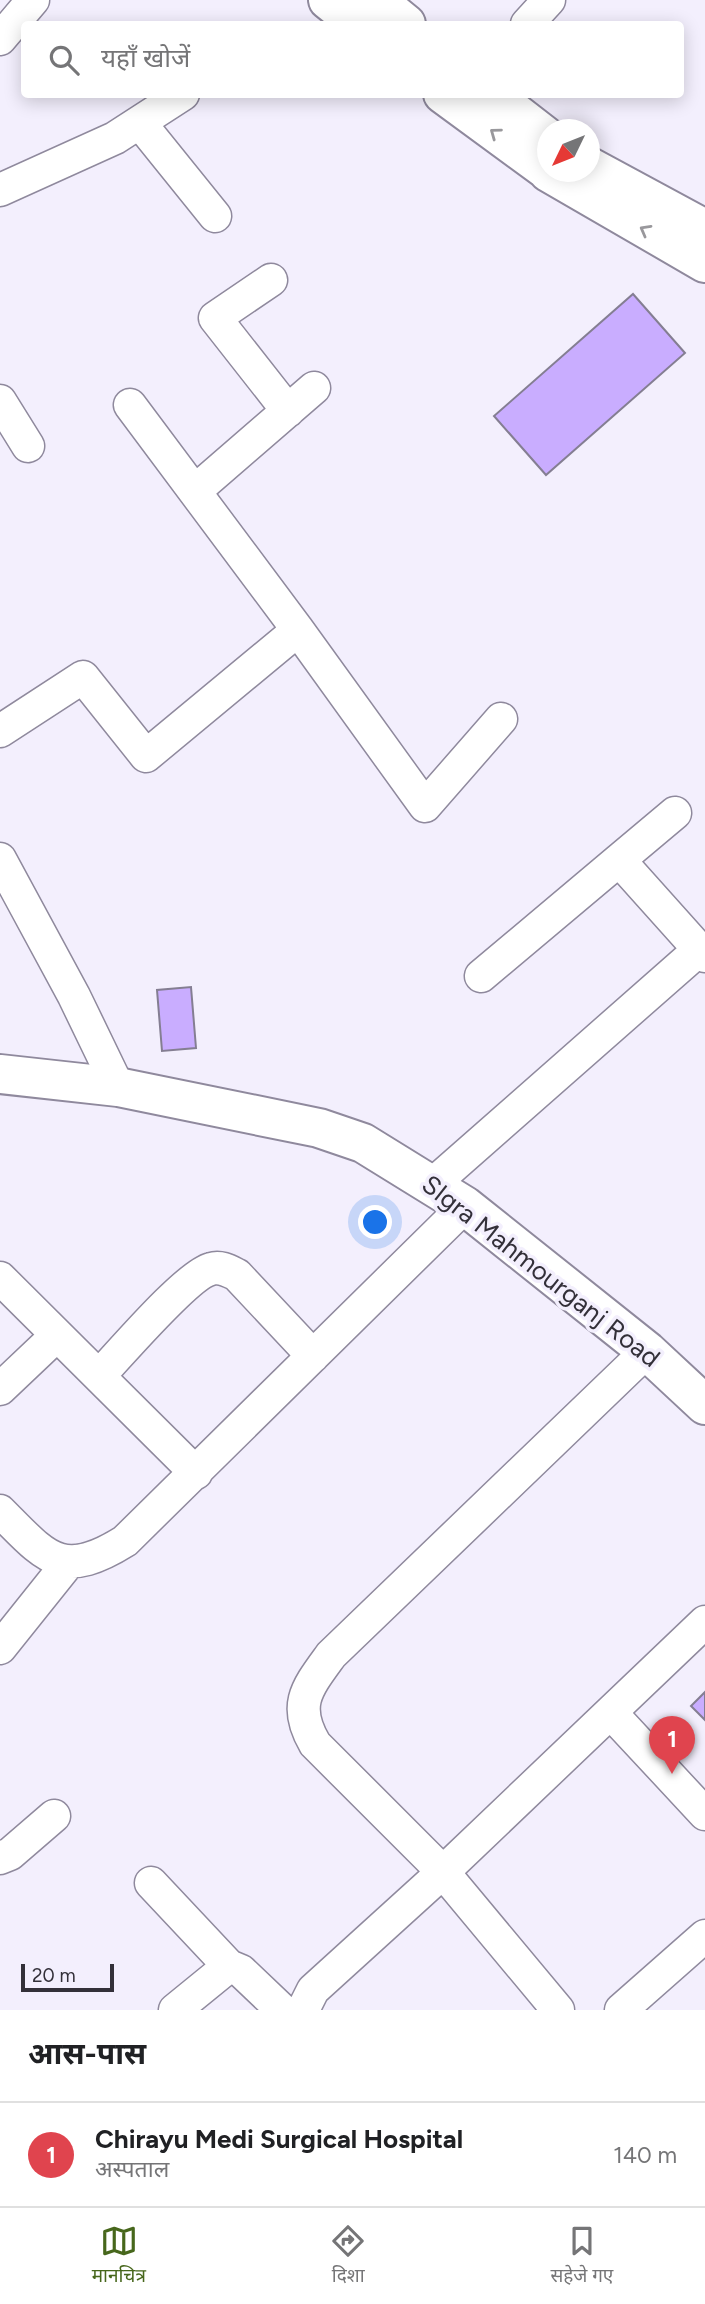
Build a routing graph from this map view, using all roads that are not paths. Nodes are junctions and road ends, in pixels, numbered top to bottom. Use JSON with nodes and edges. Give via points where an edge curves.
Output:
{"nodes":[{"id":1,"x":33,"y":0,"type":"edge"},
{"id":2,"x":549,"y":0,"type":"edge"},
{"id":3,"x":357,"y":9,"type":"edge"},
{"id":4,"x":396,"y":21,"type":"edge"},
{"id":5,"x":530,"y":21,"type":"edge"},
{"id":6,"x":0,"y":39,"type":"edge"},
{"id":7,"x":177,"y":98,"type":"edge"},
{"id":8,"x":453,"y":98,"type":"edge"},
{"id":9,"x":496,"y":98,"type":"edge"},
{"id":10,"x":140,"y":123,"type":"junction"},
{"id":11,"x":537,"y":130,"type":"edge"},
{"id":12,"x":537,"y":163,"type":"edge"},
{"id":13,"x":600,"y":172,"type":"edge"},
{"id":14,"x":567,"y":182,"type":"edge"},
{"id":15,"x":0,"y":190,"type":"edge"},
{"id":16,"x":215,"y":216,"type":"dead end"},
{"id":17,"x":705,"y":229,"type":"edge"},
{"id":18,"x":705,"y":263,"type":"edge"},
{"id":19,"x":271,"y":281,"type":"dead end"},
{"id":20,"x":314,"y":388,"type":"dead end"},
{"id":21,"x":0,"y":401,"type":"edge"},
{"id":22,"x":130,"y":405,"type":"dead end"},
{"id":23,"x":288,"y":411,"type":"junction"},
{"id":24,"x":28,"y":446,"type":"dead end"},
{"id":25,"x":195,"y":491,"type":"junction"},
{"id":26,"x":298,"y":630,"type":"junction"},
{"id":27,"x":501,"y":719,"type":"dead end"},
{"id":28,"x":0,"y":731,"type":"edge"},
{"id":29,"x":674,"y":813,"type":"dead end"},
{"id":30,"x":0,"y":859,"type":"edge"},
{"id":31,"x":620,"y":860,"type":"junction"},
{"id":32,"x":702,"y":953,"type":"edge"},
{"id":33,"x":481,"y":976,"type":"dead end"},
{"id":34,"x":0,"y":1074,"type":"edge"},
{"id":35,"x":118,"y":1087,"type":"junction"},
{"id":36,"x":433,"y":1184,"type":"junction"},
{"id":37,"x":465,"y":1206,"type":"junction"},
{"id":38,"x":0,"y":1278,"type":"edge"},
{"id":39,"x":57,"y":1335,"type":"junction"},
{"id":40,"x":647,"y":1351,"type":"junction"},
{"id":41,"x":313,"y":1356,"type":"junction"},
{"id":42,"x":99,"y":1376,"type":"junction"},
{"id":43,"x":0,"y":1389,"type":"edge"},
{"id":44,"x":701,"y":1395,"type":"edge"},
{"id":45,"x":197,"y":1473,"type":"junction"},
{"id":46,"x":0,"y":1511,"type":"edge"},
{"id":47,"x":68,"y":1563,"type":"junction"},
{"id":48,"x":705,"y":1622,"type":"edge"},
{"id":49,"x":0,"y":1648,"type":"edge"},
{"id":50,"x":611,"y":1713,"type":"junction"},
{"id":51,"x":705,"y":1814,"type":"edge"},
{"id":52,"x":54,"y":1816,"type":"dead end"},
{"id":53,"x":0,"y":1858,"type":"edge"},
{"id":54,"x":443,"y":1872,"type":"junction"},
{"id":55,"x":151,"y":1883,"type":"dead end"},
{"id":56,"x":705,"y":1936,"type":"edge"},
{"id":57,"x":229,"y":1966,"type":"junction"},
{"id":58,"x":175,"y":2010,"type":"edge"},
{"id":59,"x":282,"y":2010,"type":"edge"},
{"id":60,"x":303,"y":2010,"type":"edge"},
{"id":61,"x":558,"y":2010,"type":"edge"},
{"id":62,"x":621,"y":2010,"type":"edge"}],
"edges":[{"from":1,"to":6,"type":"street"},
{"from":2,"to":5,"type":"street"},
{"from":3,"to":4,"type":"street"},
{"from":7,"to":10,"type":"street"},
{"from":12,"to":8,"type":"street","one_way":true},
{"from":9,"to":11,"type":"street"},
{"from":10,"to":15,"type":"street"},
{"from":10,"to":16,"type":"street"},
{"from":13,"to":17,"type":"street"},
{"from":18,"to":14,"type":"street","one_way":true},
{"from":19,"to":23,"type":"street","via":[[215,318]]},
{"from":20,"to":23,"type":"street"},
{"from":21,"to":24,"type":"street"},
{"from":22,"to":25,"type":"street"},
{"from":23,"to":25,"type":"street"},
{"from":25,"to":26,"type":"street"},
{"from":26,"to":27,"type":"street","via":[[425,806]]},
{"from":26,"to":28,"type":"street","via":[[146,756],[83,677]]},
{"from":29,"to":31,"type":"street"},
{"from":30,"to":35,"type":"street"},
{"from":31,"to":32,"type":"street"},
{"from":31,"to":33,"type":"street"},
{"from":32,"to":36,"type":"street"},
{"from":34,"to":35,"type":"street","name":"SIgra Mahmourganj Road"},
{"from":35,"to":36,"type":"street","name":"SIgra Mahmourganj Road","via":[[319,1128],[363,1143]]},
{"from":36,"to":37,"type":"street","name":"SIgra Mahmourganj Road"},
{"from":37,"to":40,"type":"street","name":"SIgra Mahmourganj Road"},
{"from":37,"to":41,"type":"street"},
{"from":38,"to":39,"type":"street"},
{"from":39,"to":42,"type":"street"},
{"from":39,"to":43,"type":"street"},
{"from":40,"to":44,"type":"street","name":"SIgra Mahmourganj Road"},
{"from":40,"to":54,"type":"street","via":[[331,1655],[304,1699],[303,1723],[315,1744]]},
{"from":41,"to":42,"type":"street","via":[[237,1275],[212,1268],[182,1290]]},
{"from":41,"to":45,"type":"street"},
{"from":42,"to":45,"type":"street"},
{"from":45,"to":47,"type":"street","via":[[125,1541],[99,1557]]},
{"from":46,"to":47,"type":"street","via":[[43,1553]]},
{"from":47,"to":49,"type":"street"},
{"from":48,"to":50,"type":"street"},
{"from":50,"to":51,"type":"street"},
{"from":50,"to":54,"type":"street"},
{"from":52,"to":53,"type":"street"},
{"from":54,"to":60,"type":"street","via":[[313,1990]]},
{"from":54,"to":61,"type":"street"},
{"from":55,"to":57,"type":"street"},
{"from":56,"to":62,"type":"street"},
{"from":57,"to":58,"type":"street"},
{"from":57,"to":59,"type":"street","via":[[241,1971]]}]}
